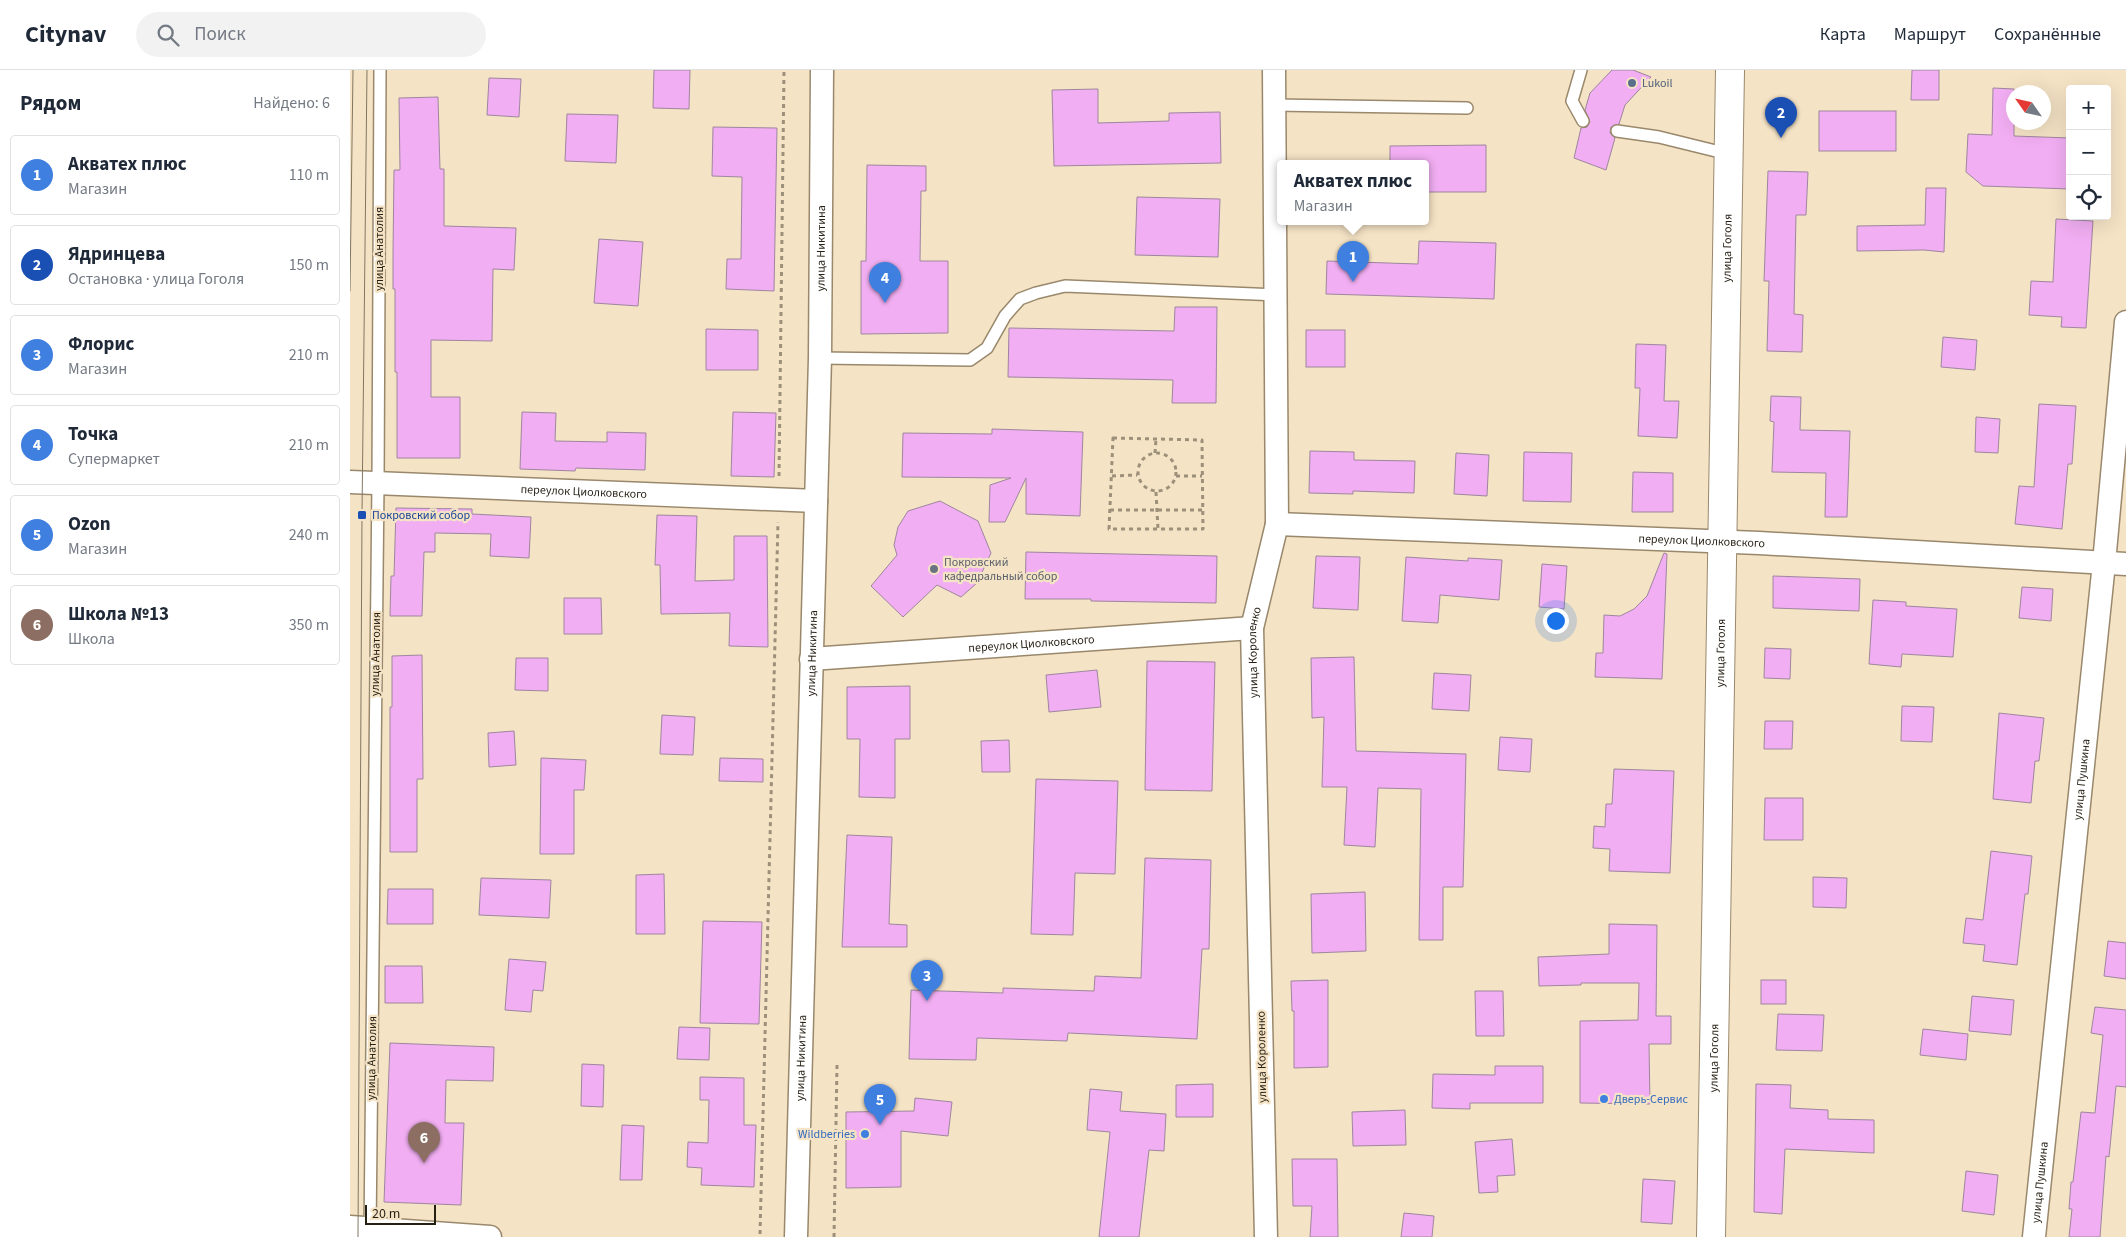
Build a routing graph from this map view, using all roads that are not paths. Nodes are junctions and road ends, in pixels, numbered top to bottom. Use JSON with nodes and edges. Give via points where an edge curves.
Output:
{"nodes":[{"id":1,"x":380,"y":70,"type":"edge"},
{"id":2,"x":822,"y":70,"type":"edge"},
{"id":3,"x":1274,"y":70,"type":"edge"},
{"id":4,"x":1581,"y":70,"type":"edge"},
{"id":5,"x":1730,"y":70,"type":"edge"},
{"id":6,"x":1274,"y":105,"type":"junction"},
{"id":7,"x":1467,"y":108,"type":"dead end"},
{"id":8,"x":1582,"y":121,"type":"dead end"},
{"id":9,"x":1617,"y":131,"type":"dead end"},
{"id":10,"x":1728,"y":154,"type":"junction"},
{"id":11,"x":1276,"y":295,"type":"junction"},
{"id":12,"x":2126,"y":322,"type":"edge"},
{"id":13,"x":820,"y":358,"type":"junction"},
{"id":14,"x":350,"y":482,"type":"edge"},
{"id":15,"x":378,"y":484,"type":"junction"},
{"id":16,"x":816,"y":501,"type":"junction"},
{"id":17,"x":1277,"y":524,"type":"junction"},
{"id":18,"x":1722,"y":542,"type":"junction"},
{"id":19,"x":2104,"y":563,"type":"junction"},
{"id":20,"x":2126,"y":564,"type":"edge"},
{"id":21,"x":1252,"y":628,"type":"junction"},
{"id":22,"x":811,"y":659,"type":"junction"},
{"id":23,"x":363,"y":1231,"type":"edge"},
{"id":24,"x":490,"y":1237,"type":"edge"},
{"id":25,"x":796,"y":1237,"type":"edge"},
{"id":26,"x":1266,"y":1237,"type":"edge"},
{"id":27,"x":1710,"y":1237,"type":"edge"},
{"id":28,"x":2034,"y":1237,"type":"edge"}],
"edges":[{"from":1,"to":15,"type":"lane","name":"улица Анатолия"},
{"from":2,"to":13,"type":"street","name":"улица Никитина"},
{"from":3,"to":6,"type":"street","name":"улица Короленко"},
{"from":4,"to":8,"type":"lane","via":[[1572,100]]},
{"from":5,"to":10,"type":"street","name":"улица Гоголя"},
{"from":6,"to":7,"type":"lane"},
{"from":6,"to":11,"type":"street","name":"улица Короленко"},
{"from":9,"to":10,"type":"lane","via":[[1659,137]]},
{"from":10,"to":18,"type":"street","name":"улица Гоголя"},
{"from":11,"to":13,"type":"lane","via":[[1065,286],[1020,299],[1005,316],[987,348],[970,360]]},
{"from":11,"to":17,"type":"street","name":"улица Короленко"},
{"from":12,"to":19,"type":"street","name":"улица Пушкина"},
{"from":13,"to":16,"type":"street","name":"улица Никитина"},
{"from":14,"to":15,"type":"street","name":"переулок Циолковского"},
{"from":15,"to":16,"type":"street","name":"переулок Циолковского"},
{"from":15,"to":23,"type":"lane","name":"улица Анатолия"},
{"from":16,"to":22,"type":"street","name":"улица Никитина"},
{"from":17,"to":18,"type":"street","name":"переулок Циолковского"},
{"from":17,"to":21,"type":"street","name":"улица Короленко"},
{"from":18,"to":19,"type":"street","name":"переулок Циолковского"},
{"from":18,"to":27,"type":"street","name":"улица Гоголя"},
{"from":19,"to":20,"type":"street","name":"переулок Циолковского"},
{"from":19,"to":28,"type":"street","name":"улица Пушкина"},
{"from":21,"to":22,"type":"street","name":"переулок Циолковского"},
{"from":21,"to":26,"type":"street","name":"улица Короленко"},
{"from":22,"to":25,"type":"street","name":"улица Никитина"},
{"from":23,"to":24,"type":"street"}]}
